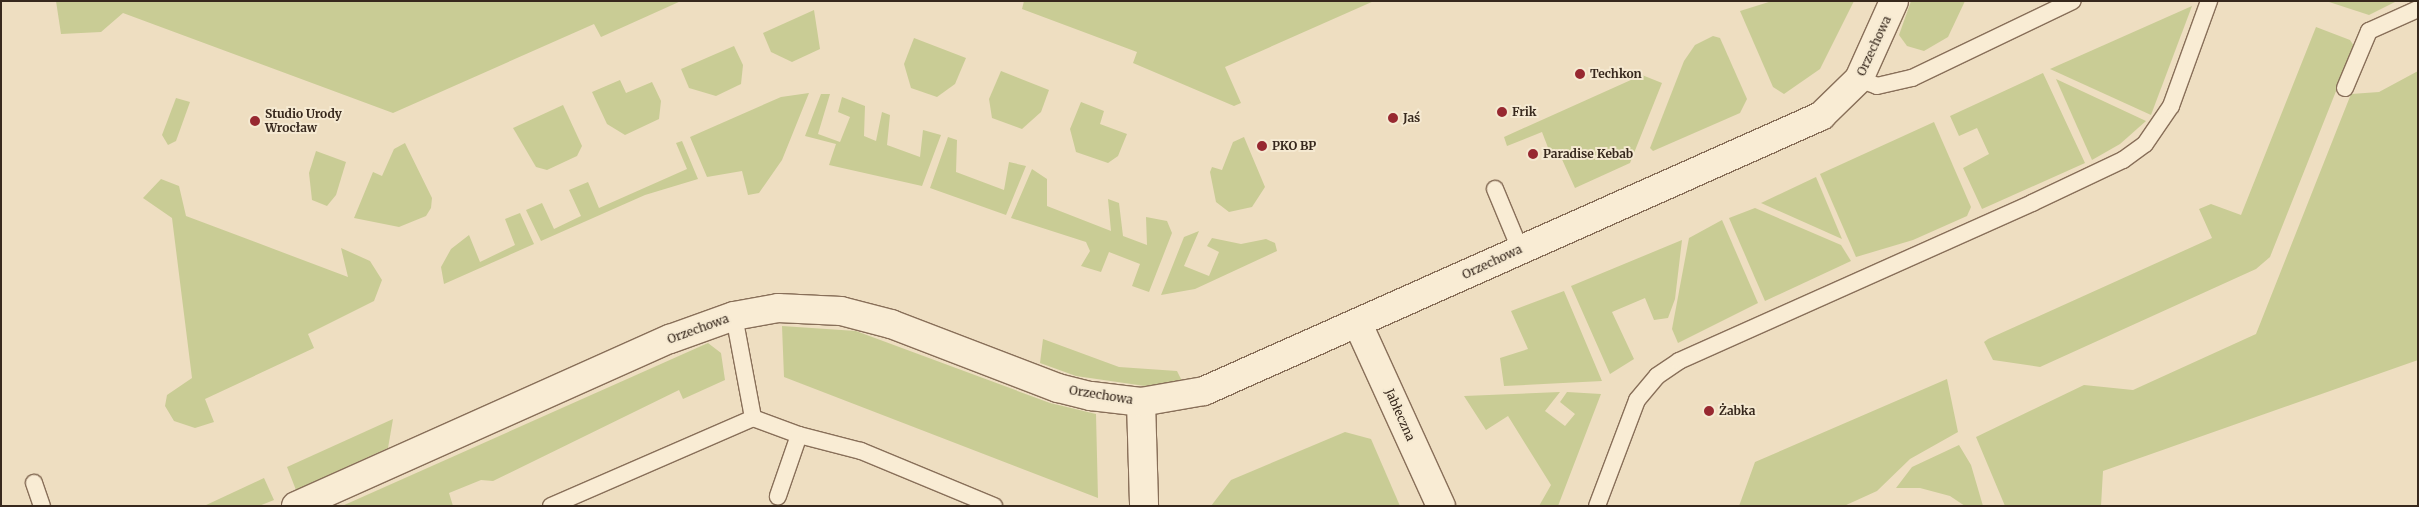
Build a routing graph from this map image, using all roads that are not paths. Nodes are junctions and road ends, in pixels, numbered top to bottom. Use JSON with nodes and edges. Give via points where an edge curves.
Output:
{"nodes":[{"id":1,"x":1894,"y":1,"type":"edge"},
{"id":2,"x":2073,"y":1,"type":"edge"},
{"id":3,"x":2209,"y":1,"type":"edge"},
{"id":4,"x":2418,"y":9,"type":"edge"},
{"id":5,"x":1859,"y":79,"type":"junction"},
{"id":6,"x":2345,"y":88,"type":"dead end"},
{"id":7,"x":1494,"y":189,"type":"dead end"},
{"id":8,"x":1520,"y":249,"type":"junction"},
{"id":9,"x":734,"y":316,"type":"junction"},
{"id":10,"x":1358,"y":324,"type":"junction"},
{"id":11,"x":1141,"y":402,"type":"junction"},
{"id":12,"x":753,"y":418,"type":"junction"},
{"id":13,"x":799,"y":435,"type":"junction"},
{"id":14,"x":34,"y":483,"type":"dead end"},
{"id":15,"x":778,"y":496,"type":"dead end"},
{"id":16,"x":42,"y":506,"type":"edge"},
{"id":17,"x":296,"y":506,"type":"edge"},
{"id":18,"x":551,"y":506,"type":"edge"},
{"id":19,"x":994,"y":506,"type":"edge"},
{"id":20,"x":1144,"y":506,"type":"edge"},
{"id":21,"x":1441,"y":506,"type":"edge"},
{"id":22,"x":1597,"y":506,"type":"edge"}],
"edges":[{"from":1,"to":5,"type":"street","name":"Orzechowa"},
{"from":2,"to":5,"type":"lane","via":[[1912,78],[1877,86]]},
{"from":3,"to":22,"type":"lane","via":[[2171,106],[2145,144],[2122,160],[2032,203],[1679,361],[1657,376],[1637,400]]},
{"from":4,"to":6,"type":"lane","via":[[2369,31]]},
{"from":5,"to":8,"type":"street","name":"Orzechowa","via":[[1838,104],[1806,124]]},
{"from":7,"to":8,"type":"lane"},
{"from":8,"to":10,"type":"street","name":"Orzechowa"},
{"from":9,"to":11,"type":"street","name":"Orzechowa","via":[[778,308],[841,311],[891,324],[1058,388]]},
{"from":9,"to":12,"type":"lane"},
{"from":9,"to":17,"type":"street","name":"Orzechowa","via":[[670,339]]},
{"from":10,"to":11,"type":"street","name":"Orzechowa","via":[[1204,391]]},
{"from":10,"to":21,"type":"street","name":"Jabłeczna"},
{"from":11,"to":20,"type":"street"},
{"from":12,"to":13,"type":"lane"},
{"from":12,"to":18,"type":"lane"},
{"from":13,"to":15,"type":"lane"},
{"from":13,"to":19,"type":"lane","via":[[862,451]]},
{"from":14,"to":16,"type":"lane"}]}
